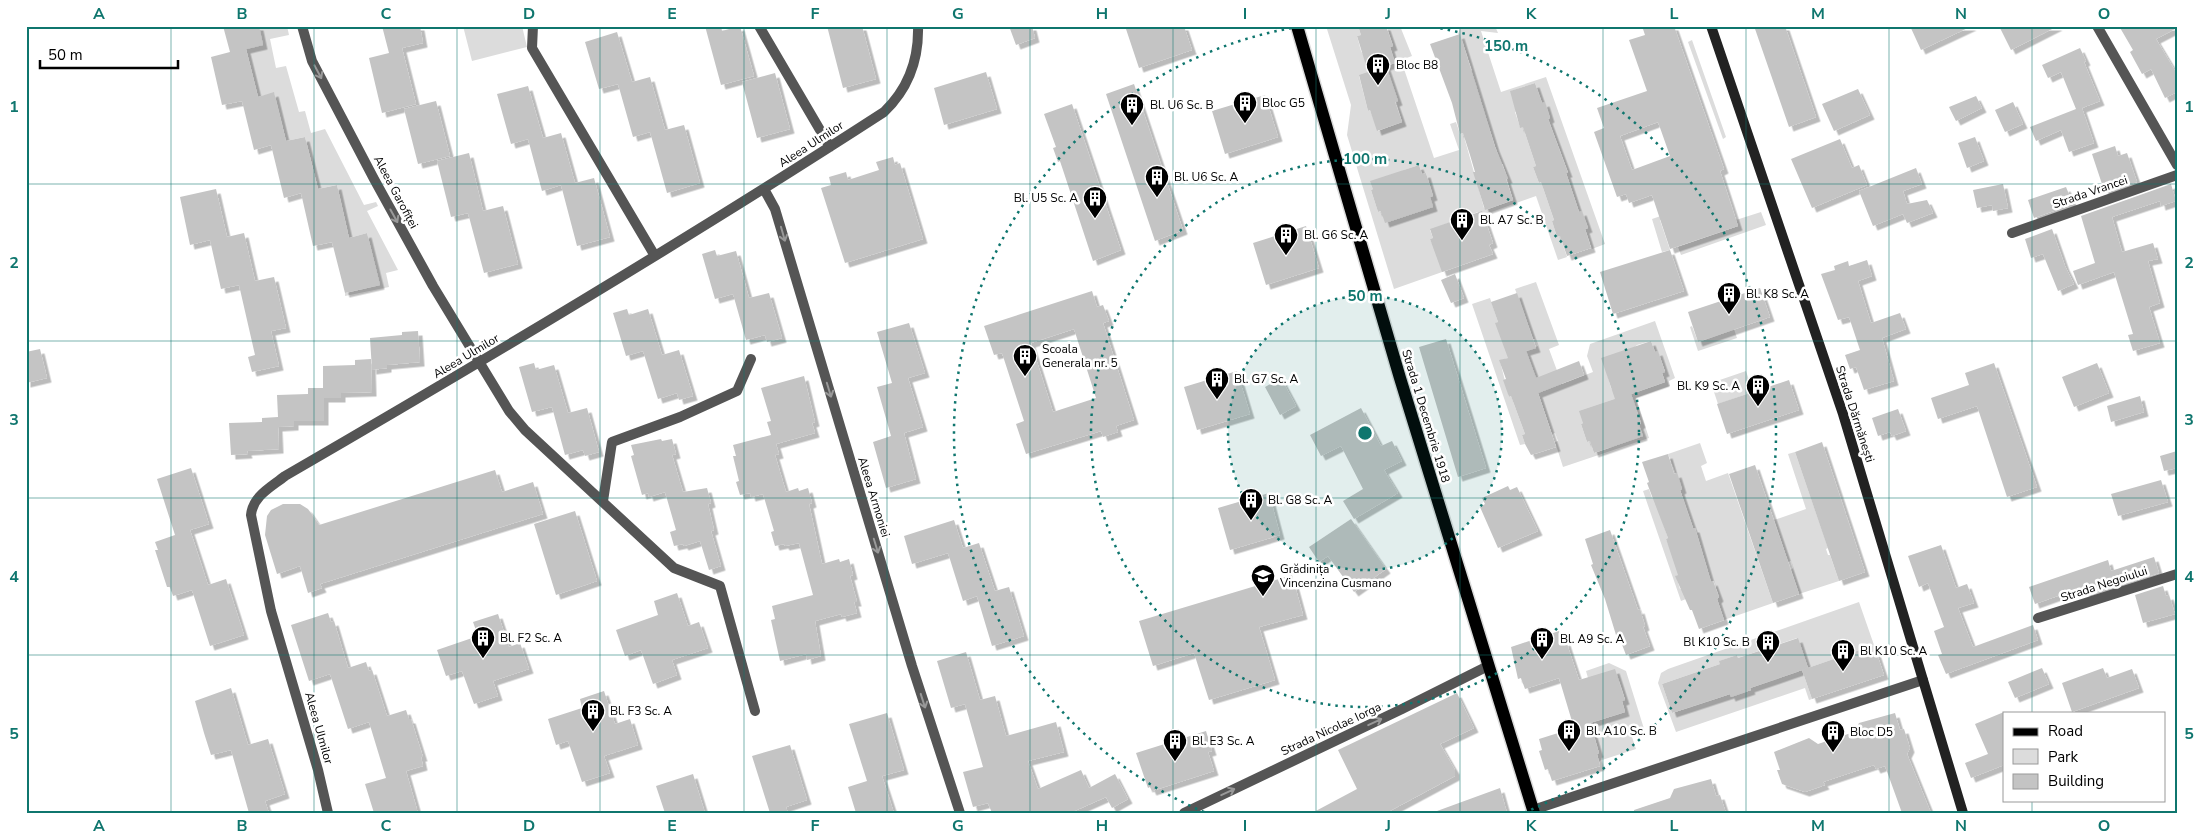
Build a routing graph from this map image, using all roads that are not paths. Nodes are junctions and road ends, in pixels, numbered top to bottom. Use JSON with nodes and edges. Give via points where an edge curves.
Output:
{"nodes":[{"id":1,"x":302,"y":26,"type":"edge"},
{"id":2,"x":533,"y":26,"type":"edge"},
{"id":3,"x":759,"y":26,"type":"edge"},
{"id":4,"x":918,"y":26,"type":"edge"},
{"id":5,"x":1296,"y":26,"type":"edge"},
{"id":6,"x":1710,"y":26,"type":"edge"},
{"id":7,"x":2097,"y":26,"type":"edge"},
{"id":8,"x":830,"y":147,"type":"junction"},
{"id":9,"x":2177,"y":165,"type":"edge"},
{"id":10,"x":2177,"y":175,"type":"edge"},
{"id":11,"x":764,"y":190,"type":"junction"},
{"id":12,"x":2012,"y":232,"type":"dead end"},
{"id":13,"x":656,"y":256,"type":"junction"},
{"id":14,"x":751,"y":359,"type":"dead end"},
{"id":15,"x":479,"y":363,"type":"junction"},
{"id":16,"x":603,"y":501,"type":"junction"},
{"id":17,"x":2177,"y":574,"type":"edge"},
{"id":18,"x":2038,"y":618,"type":"dead end"},
{"id":19,"x":1488,"y":666,"type":"junction"},
{"id":20,"x":1923,"y":680,"type":"junction"},
{"id":21,"x":756,"y":711,"type":"dead end"},
{"id":22,"x":1533,"y":812,"type":"edge"},
{"id":23,"x":328,"y":813,"type":"edge"},
{"id":24,"x":960,"y":813,"type":"edge"},
{"id":25,"x":1184,"y":813,"type":"edge"},
{"id":26,"x":1963,"y":813,"type":"edge"}],
"edges":[{"from":1,"to":15,"type":"street","name":"Aleea Garofiței","one_way":true,"via":[[312,61],[433,286]]},
{"from":2,"to":13,"type":"street","via":[[532,48]]},
{"from":3,"to":8,"type":"street"},
{"from":4,"to":8,"type":"street","name":"Aleea Ulmilor","via":[[916,61],[895,101],[884,112]]},
{"from":5,"to":19,"type":"main road","name":"Strada 1 Decembrie 1918"},
{"from":6,"to":20,"type":"street","name":"Strada Dărmănești","via":[[1843,414]]},
{"from":7,"to":9,"type":"street"},
{"from":8,"to":11,"type":"street","name":"Aleea Ulmilor"},
{"from":10,"to":12,"type":"street","name":"Strada Vrancei"},
{"from":11,"to":13,"type":"street","name":"Aleea Ulmilor"},
{"from":11,"to":24,"type":"street","name":"Aleea Armoniei","one_way":true,"via":[[775,209],[912,666]]},
{"from":13,"to":15,"type":"street","name":"Aleea Ulmilor"},
{"from":14,"to":16,"type":"street","via":[[737,391],[680,417],[612,442]]},
{"from":15,"to":16,"type":"street","name":"Aleea Garofiței","via":[[509,412],[525,430]]},
{"from":15,"to":23,"type":"street","name":"Aleea Ulmilor","via":[[284,476],[257,498],[252,507],[251,516],[271,611]]},
{"from":16,"to":21,"type":"street","name":"Aleea Garofiței","via":[[674,568],[720,586]]},
{"from":17,"to":18,"type":"street","name":"Strada Negoiului"},
{"from":19,"to":22,"type":"main road","name":"Strada 1 Decembrie 1918"},
{"from":25,"to":19,"type":"street","name":"Strada Nicolae Iorga","one_way":true},
{"from":20,"to":22,"type":"street"},
{"from":20,"to":26,"type":"street","name":"Strada Dărmănești"}]}
